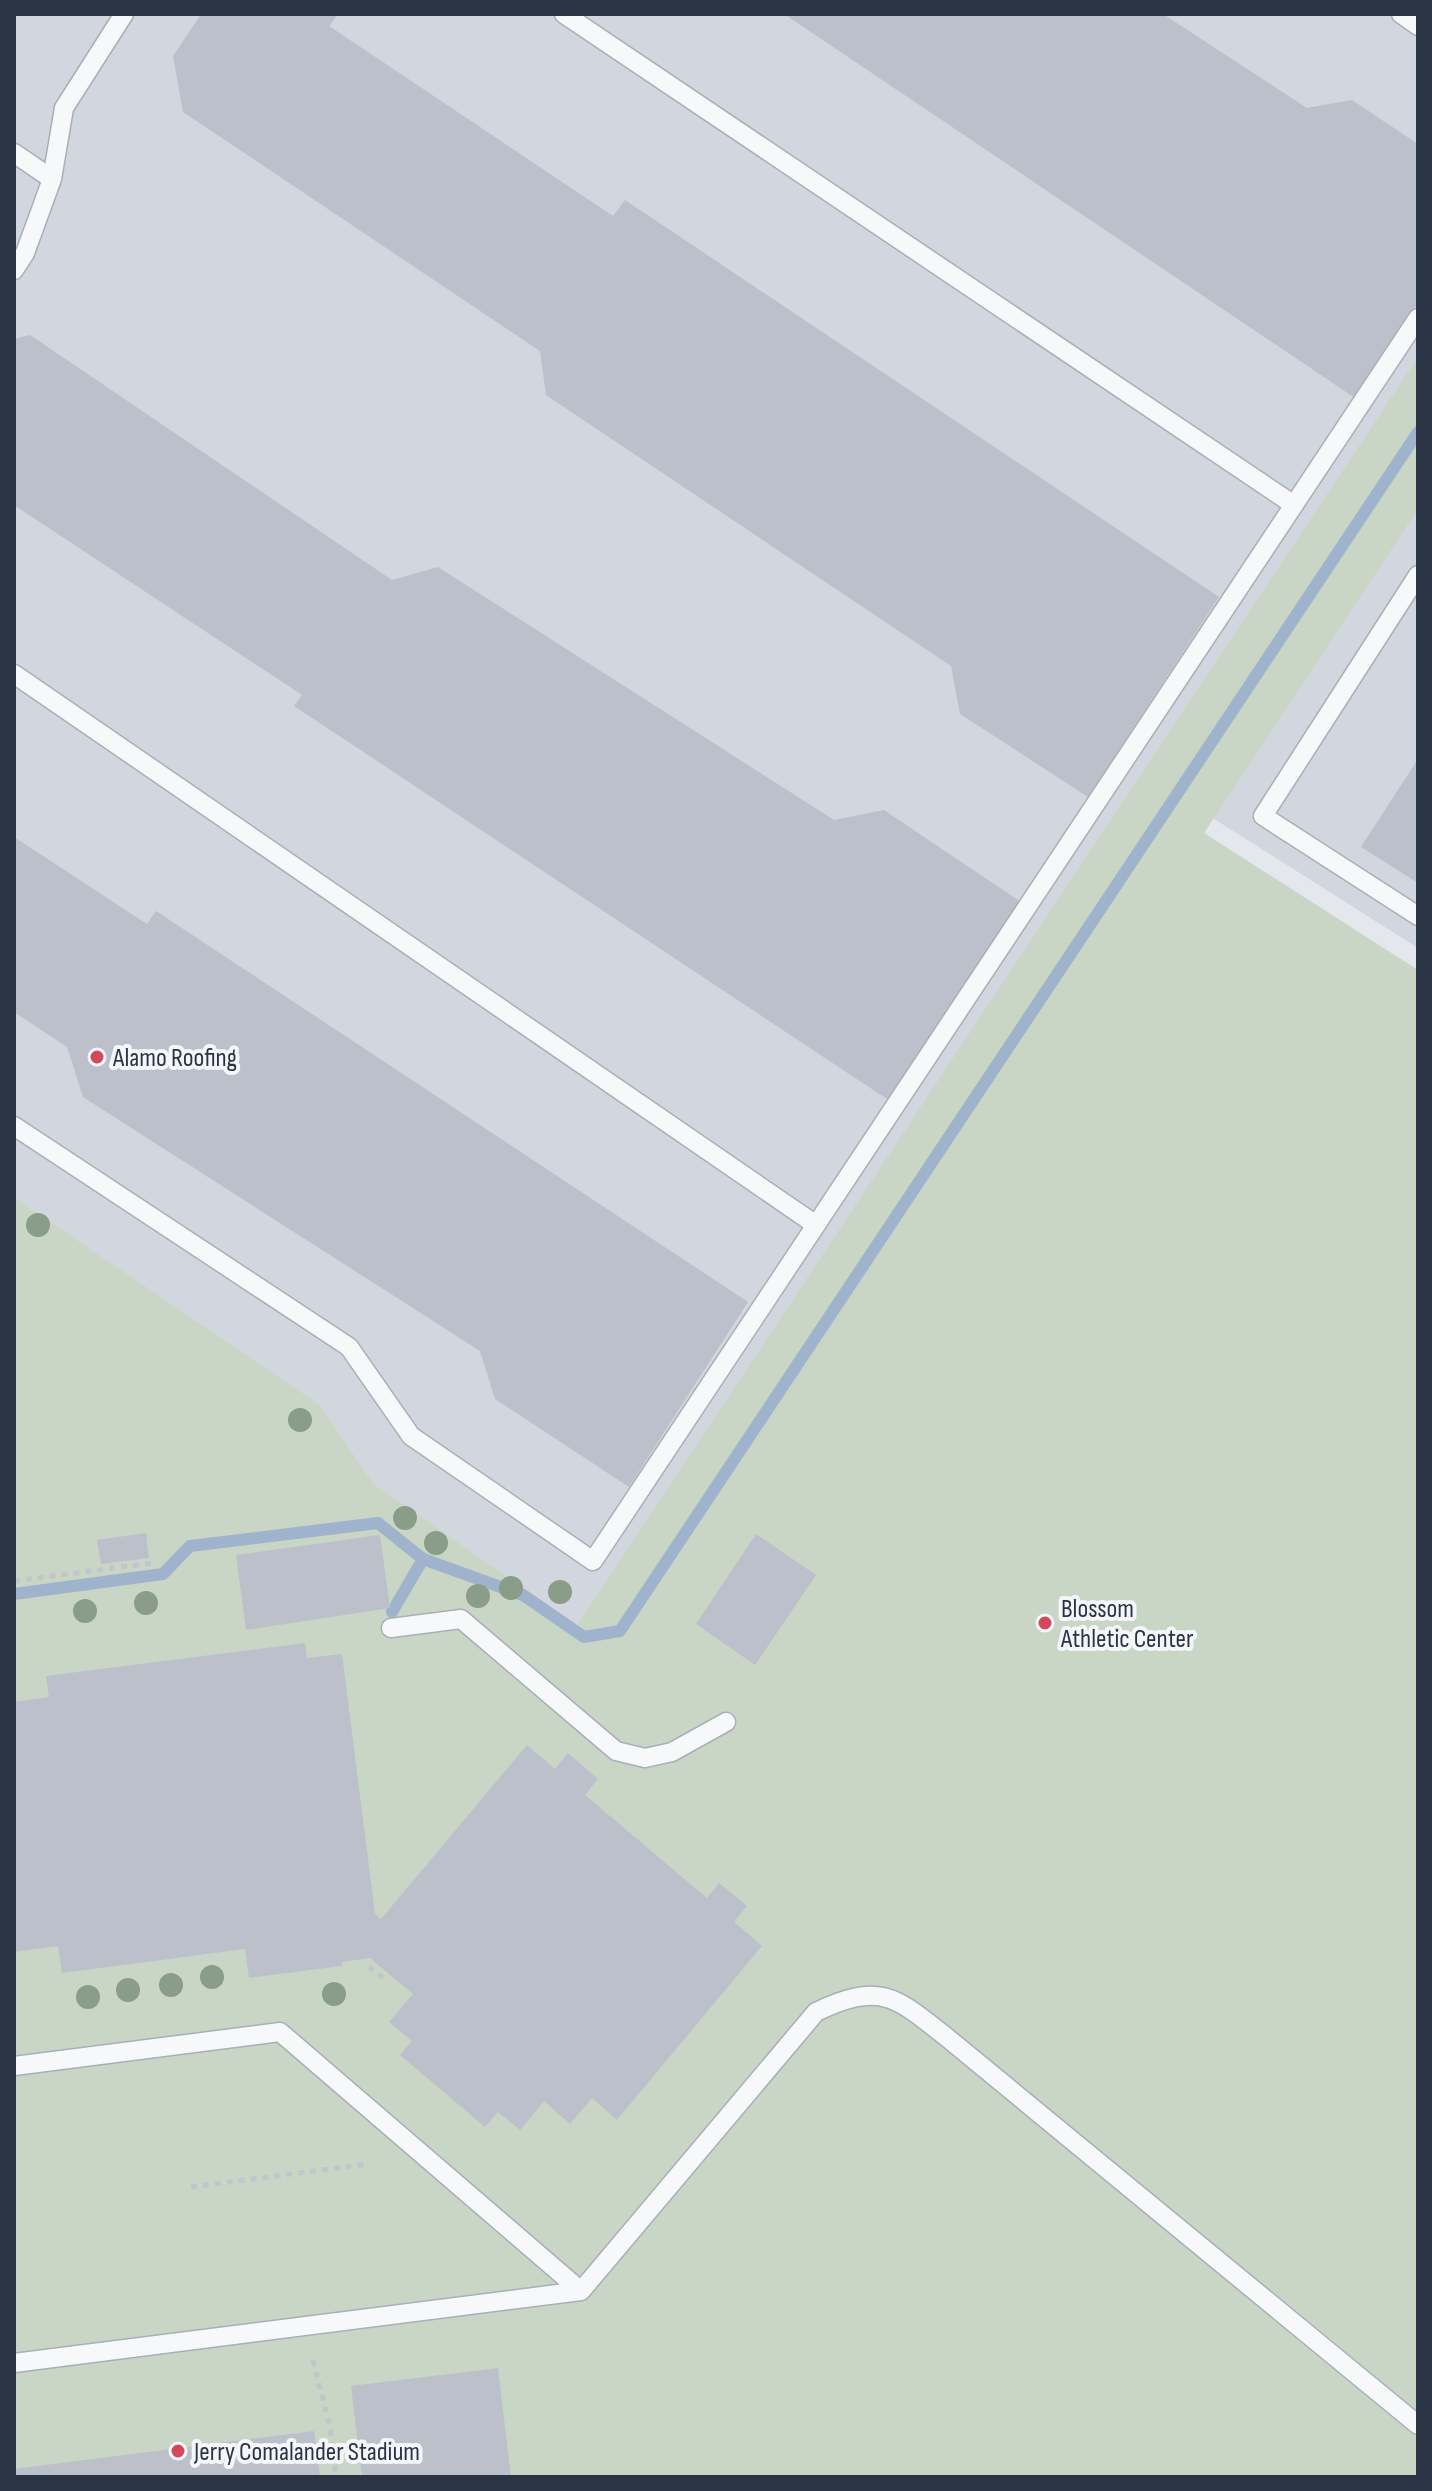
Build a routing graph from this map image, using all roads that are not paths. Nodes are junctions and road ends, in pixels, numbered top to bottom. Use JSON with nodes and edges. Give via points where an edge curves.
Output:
{"nodes":[{"id":1,"x":124,"y":14,"type":"edge"},
{"id":2,"x":564,"y":14,"type":"edge"},
{"id":3,"x":1401,"y":14,"type":"edge"},
{"id":4,"x":1418,"y":26,"type":"edge"},
{"id":5,"x":14,"y":153,"type":"edge"},
{"id":6,"x":52,"y":179,"type":"junction"},
{"id":7,"x":14,"y":270,"type":"edge"},
{"id":8,"x":1418,"y":318,"type":"edge"},
{"id":9,"x":1294,"y":505,"type":"junction"},
{"id":10,"x":1418,"y":575,"type":"edge"},
{"id":11,"x":14,"y":674,"type":"edge"},
{"id":12,"x":1418,"y":916,"type":"edge"},
{"id":13,"x":14,"y":1126,"type":"edge"},
{"id":14,"x":816,"y":1225,"type":"junction"},
{"id":15,"x":391,"y":1628,"type":"dead end"},
{"id":16,"x":726,"y":1722,"type":"dead end"},
{"id":17,"x":14,"y":2066,"type":"edge"},
{"id":18,"x":581,"y":2291,"type":"junction"},
{"id":19,"x":14,"y":2363,"type":"edge"},
{"id":20,"x":1418,"y":2425,"type":"edge"}],
"edges":[{"from":1,"to":6,"type":"lane","via":[[64,108]]},
{"from":2,"to":9,"type":"lane"},
{"from":3,"to":4,"type":"lane"},
{"from":5,"to":6,"type":"lane"},
{"from":6,"to":7,"type":"lane"},
{"from":8,"to":9,"type":"lane"},
{"from":9,"to":14,"type":"lane"},
{"from":10,"to":12,"type":"lane","via":[[1263,816]]},
{"from":11,"to":14,"type":"lane"},
{"from":13,"to":14,"type":"lane","via":[[349,1347],[411,1436],[593,1561]]},
{"from":15,"to":16,"type":"lane","via":[[461,1619],[616,1751],[645,1758],[672,1752]]},
{"from":17,"to":18,"type":"lane","via":[[280,2032]]},
{"from":18,"to":19,"type":"lane"},
{"from":18,"to":20,"type":"lane","via":[[816,2012],[847,1997],[881,1995],[911,2009],[950,2040]]}]}
